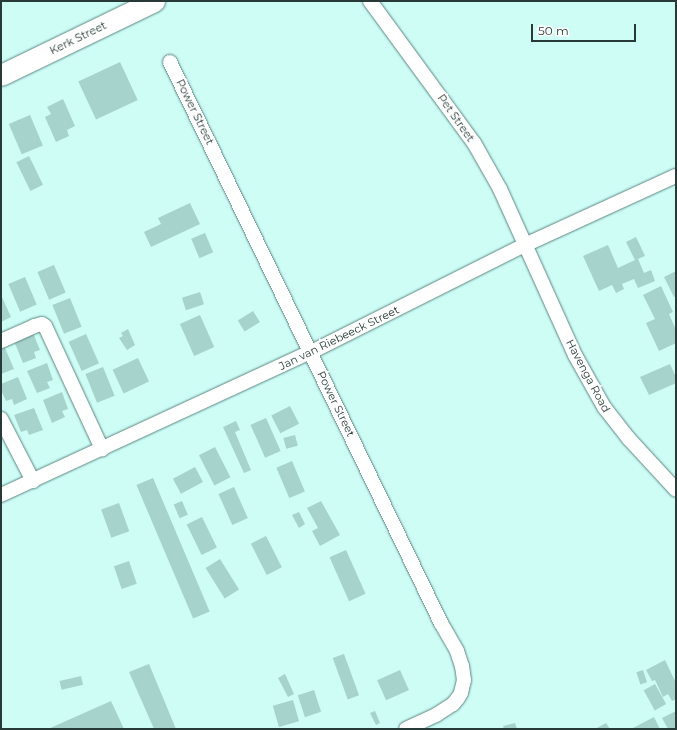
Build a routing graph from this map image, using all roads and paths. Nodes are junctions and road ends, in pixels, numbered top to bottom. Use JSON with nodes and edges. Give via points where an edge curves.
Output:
{"nodes":[{"id":1,"x":154,"y":1,"type":"edge"},
{"id":2,"x":370,"y":1,"type":"edge"},
{"id":3,"x":170,"y":62,"type":"dead end"},
{"id":4,"x":1,"y":75,"type":"edge"},
{"id":5,"x":676,"y":176,"type":"edge"},
{"id":6,"x":525,"y":246,"type":"junction"},
{"id":7,"x":1,"y":341,"type":"edge"},
{"id":8,"x":311,"y":352,"type":"junction"},
{"id":9,"x":1,"y":419,"type":"edge"},
{"id":10,"x":102,"y":449,"type":"junction"},
{"id":11,"x":32,"y":481,"type":"junction"},
{"id":12,"x":676,"y":490,"type":"edge"},
{"id":13,"x":1,"y":495,"type":"edge"},
{"id":14,"x":412,"y":728,"type":"edge"}],
"edges":[{"from":1,"to":4,"type":"highway","name":"Kerk Street"},
{"from":2,"to":6,"type":"street","name":"Pet Street","via":[[474,143],[500,189]]},
{"from":3,"to":8,"type":"street","name":"Power Street"},
{"from":5,"to":6,"type":"street","name":"Jan van Riebeeck Street"},
{"from":6,"to":8,"type":"street","name":"Jan van Riebeeck Street"},
{"from":6,"to":12,"type":"street","name":"Havenga Road","via":[[575,355],[604,407],[628,439]]},
{"from":7,"to":10,"type":"street","via":[[34,326],[45,326]]},
{"from":8,"to":10,"type":"street","name":"Jan van Riebeeck Street"},
{"from":8,"to":14,"type":"street","name":"Power Street","via":[[462,666],[464,680],[461,693],[453,704]]},
{"from":9,"to":11,"type":"street"},
{"from":10,"to":11,"type":"street","name":"Jan van Riebeeck Street"},
{"from":11,"to":13,"type":"street","name":"Jan van Riebeeck Street"}]}
